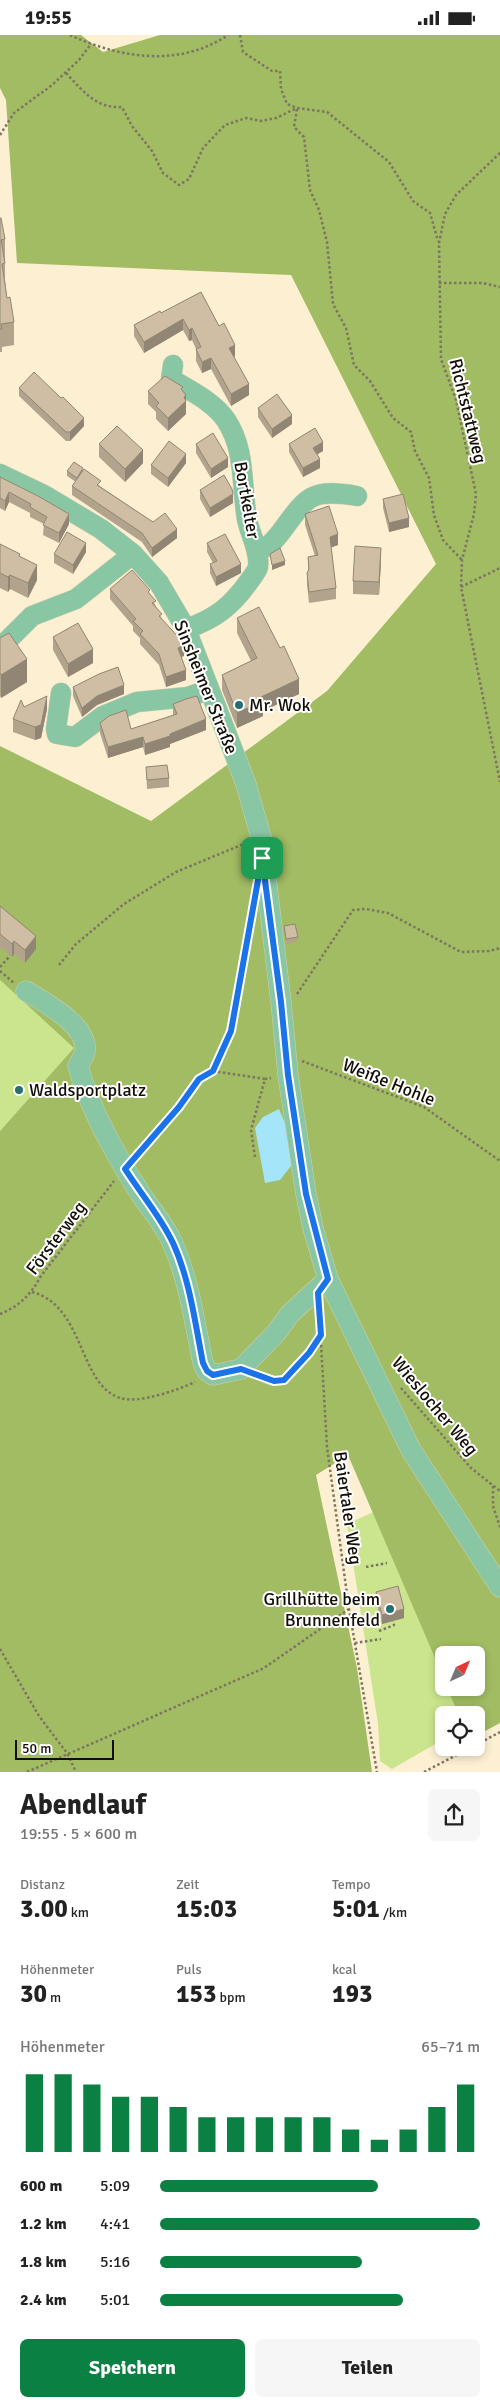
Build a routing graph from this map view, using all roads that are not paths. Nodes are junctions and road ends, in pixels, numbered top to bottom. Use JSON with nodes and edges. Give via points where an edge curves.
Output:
{"nodes":[{"id":1,"x":173,"y":365,"type":"dead end"},
{"id":2,"x":0,"y":474,"type":"edge"},
{"id":3,"x":357,"y":496,"type":"dead end"},
{"id":4,"x":257,"y":551,"type":"junction"},
{"id":5,"x":133,"y":554,"type":"junction"},
{"id":6,"x":186,"y":629,"type":"junction"},
{"id":7,"x":0,"y":647,"type":"edge"},
{"id":8,"x":208,"y":690,"type":"junction"},
{"id":9,"x":61,"y":693,"type":"dead end"},
{"id":10,"x":26,"y":991,"type":"dead end"},
{"id":11,"x":328,"y":1279,"type":"junction"},
{"id":12,"x":500,"y":1587,"type":"edge"}],
"edges":[{"from":1,"to":4,"type":"street","name":"Bortkelter","via":[[171,379],[212,405],[234,435],[244,474],[247,519]]},
{"from":2,"to":5,"type":"street","name":"Sinsheimer Straße","via":[[44,495],[101,529]]},
{"from":3,"to":4,"type":"street","via":[[336,492],[315,495],[304,502],[271,544]]},
{"from":4,"to":6,"type":"street","name":"Bortkelter","via":[[258,568],[243,590],[222,613]]},
{"from":5,"to":6,"type":"street","name":"Sinsheimer Straße","via":[[159,583]]},
{"from":5,"to":7,"type":"street","via":[[76,599],[32,616]]},
{"from":6,"to":8,"type":"street","name":"Sinsheimer Straße"},
{"from":8,"to":9,"type":"street","via":[[188,697],[137,702],[103,716],[75,737],[57,734]]},
{"from":8,"to":11,"type":"street","name":"Sinsheimer Straße","via":[[246,784],[261,837],[287,1066],[306,1194]]},
{"from":10,"to":11,"type":"street","via":[[73,1022],[83,1037],[85,1052],[78,1066],[84,1089],[125,1169],[173,1243],[207,1371],[213,1375],[241,1369],[290,1314]]},
{"from":11,"to":12,"type":"street","name":"Sinsheimer Straße","via":[[411,1450]]}]}
